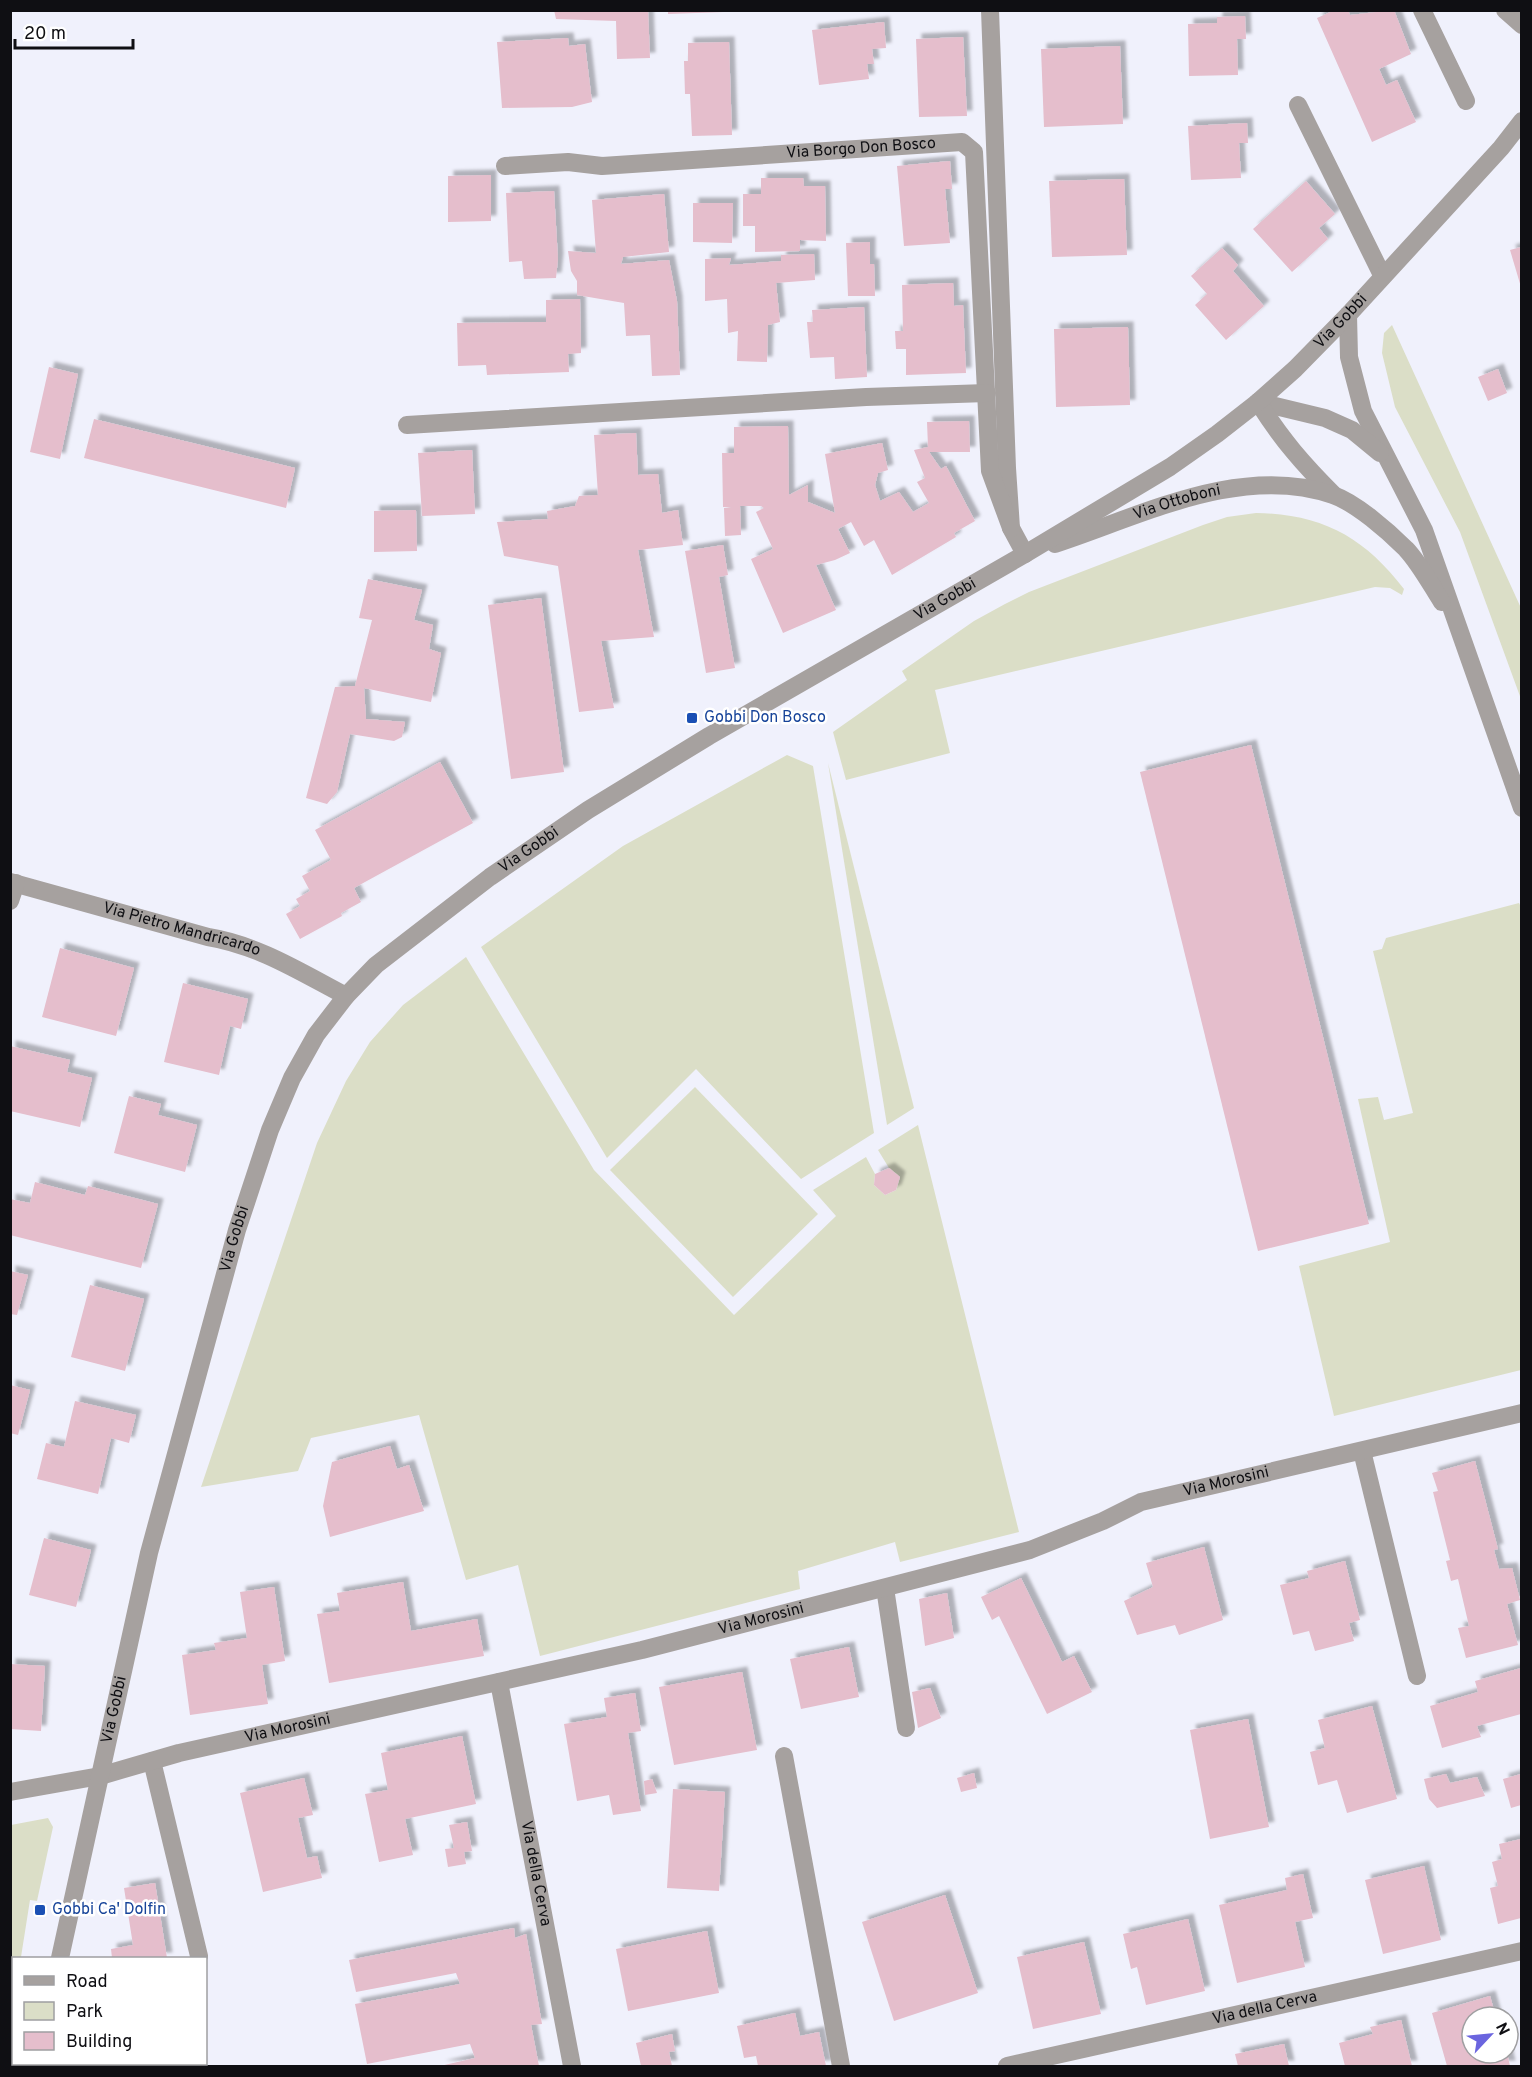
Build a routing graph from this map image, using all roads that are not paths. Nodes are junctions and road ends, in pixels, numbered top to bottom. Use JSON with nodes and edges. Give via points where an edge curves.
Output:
{"nodes":[{"id":1,"x":990,"y":10,"type":"edge"},
{"id":2,"x":1422,"y":10,"type":"edge"},
{"id":3,"x":1505,"y":10,"type":"edge"},
{"id":4,"x":1521,"y":25,"type":"edge"},
{"id":5,"x":1466,"y":101,"type":"dead end"},
{"id":6,"x":1298,"y":105,"type":"dead end"},
{"id":7,"x":1521,"y":120,"type":"edge"},
{"id":8,"x":505,"y":166,"type":"dead end"},
{"id":9,"x":1382,"y":275,"type":"junction"},
{"id":10,"x":1348,"y":315,"type":"junction"},
{"id":11,"x":987,"y":393,"type":"junction"},
{"id":12,"x":1258,"y":402,"type":"junction"},
{"id":13,"x":407,"y":425,"type":"dead end"},
{"id":14,"x":1386,"y":458,"type":"junction"},
{"id":15,"x":1334,"y":495,"type":"junction"},
{"id":16,"x":1011,"y":528,"type":"junction"},
{"id":17,"x":1025,"y":554,"type":"junction"},
{"id":18,"x":1456,"y":625,"type":"junction"},
{"id":19,"x":1521,"y":808,"type":"edge"},
{"id":20,"x":13,"y":883,"type":"edge"},
{"id":21,"x":10,"y":901,"type":"edge"},
{"id":22,"x":346,"y":996,"type":"junction"},
{"id":23,"x":1521,"y":1413,"type":"edge"},
{"id":24,"x":1362,"y":1451,"type":"junction"},
{"id":25,"x":885,"y":1588,"type":"junction"},
{"id":26,"x":1417,"y":1676,"type":"dead end"},
{"id":27,"x":499,"y":1682,"type":"junction"},
{"id":28,"x":906,"y":1728,"type":"dead end"},
{"id":29,"x":784,"y":1756,"type":"dead end"},
{"id":30,"x":152,"y":1761,"type":"junction"},
{"id":31,"x":100,"y":1776,"type":"junction"},
{"id":32,"x":10,"y":1792,"type":"edge"},
{"id":33,"x":1521,"y":1951,"type":"edge"},
{"id":34,"x":199,"y":1956,"type":"dead end"},
{"id":35,"x":60,"y":1957,"type":"edge"},
{"id":36,"x":572,"y":2067,"type":"edge"},
{"id":37,"x":842,"y":2067,"type":"edge"},
{"id":38,"x":1007,"y":2067,"type":"edge"}],
"edges":[{"from":1,"to":16,"type":"street","name":"Via Borgo Don Bosco"},
{"from":2,"to":5,"type":"street"},
{"from":3,"to":4,"type":"street"},
{"from":6,"to":9,"type":"street"},
{"from":7,"to":9,"type":"street","name":"Via Gobbi","via":[[1501,148]]},
{"from":8,"to":11,"type":"street","name":"Via Borgo Don Bosco","via":[[568,162],[602,166],[962,142],[974,152]]},
{"from":9,"to":10,"type":"street","name":"Via Gobbi"},
{"from":10,"to":12,"type":"street","name":"Via Gobbi"},
{"from":10,"to":14,"type":"street","name":"Via Ottoboni","via":[[1352,373],[1363,411]]},
{"from":11,"to":13,"type":"street"},
{"from":11,"to":16,"type":"street","name":"Via Borgo Don Bosco","via":[[990,471]]},
{"from":12,"to":14,"type":"street","name":"Via Ottoboni","via":[[1325,418],[1352,430]]},
{"from":12,"to":15,"type":"street","name":"Via Ottoboni","via":[[1278,434]]},
{"from":12,"to":17,"type":"street","name":"Via Gobbi","via":[[1170,467]]},
{"from":14,"to":18,"type":"street","name":"Via Ottoboni","via":[[1424,530]]},
{"from":15,"to":17,"type":"street","name":"Via Ottoboni","via":[[1293,485],[1223,490],[1183,499]]},
{"from":15,"to":18,"type":"street","name":"Via Ottoboni","via":[[1383,528],[1407,550]]},
{"from":16,"to":17,"type":"street","name":"Via Borgo Don Bosco"},
{"from":17,"to":22,"type":"street","name":"Via Gobbi","via":[[588,810],[490,877],[376,965]]},
{"from":18,"to":19,"type":"street","name":"Via Ottoboni"},
{"from":20,"to":21,"type":"street"},
{"from":20,"to":22,"type":"street","name":"Via Pietro Mandricardo","via":[[233,941]]},
{"from":22,"to":31,"type":"street","name":"Via Gobbi","via":[[316,1035],[292,1078],[237,1230],[149,1552]]},
{"from":23,"to":24,"type":"street","name":"Via Morosini"},
{"from":24,"to":25,"type":"street","name":"Via Morosini","via":[[1141,1502],[1030,1550]]},
{"from":24,"to":26,"type":"street"},
{"from":25,"to":27,"type":"street","name":"Via Morosini"},
{"from":25,"to":28,"type":"street"},
{"from":27,"to":30,"type":"street","name":"Via Morosini"},
{"from":27,"to":36,"type":"street","name":"Via della Cerva"},
{"from":29,"to":37,"type":"street"},
{"from":30,"to":31,"type":"street","name":"Via Morosini"},
{"from":30,"to":34,"type":"street"},
{"from":31,"to":32,"type":"street","name":"Via Morosini"},
{"from":31,"to":35,"type":"street","name":"Via Gobbi"},
{"from":33,"to":38,"type":"street","name":"Via della Cerva"}]}
